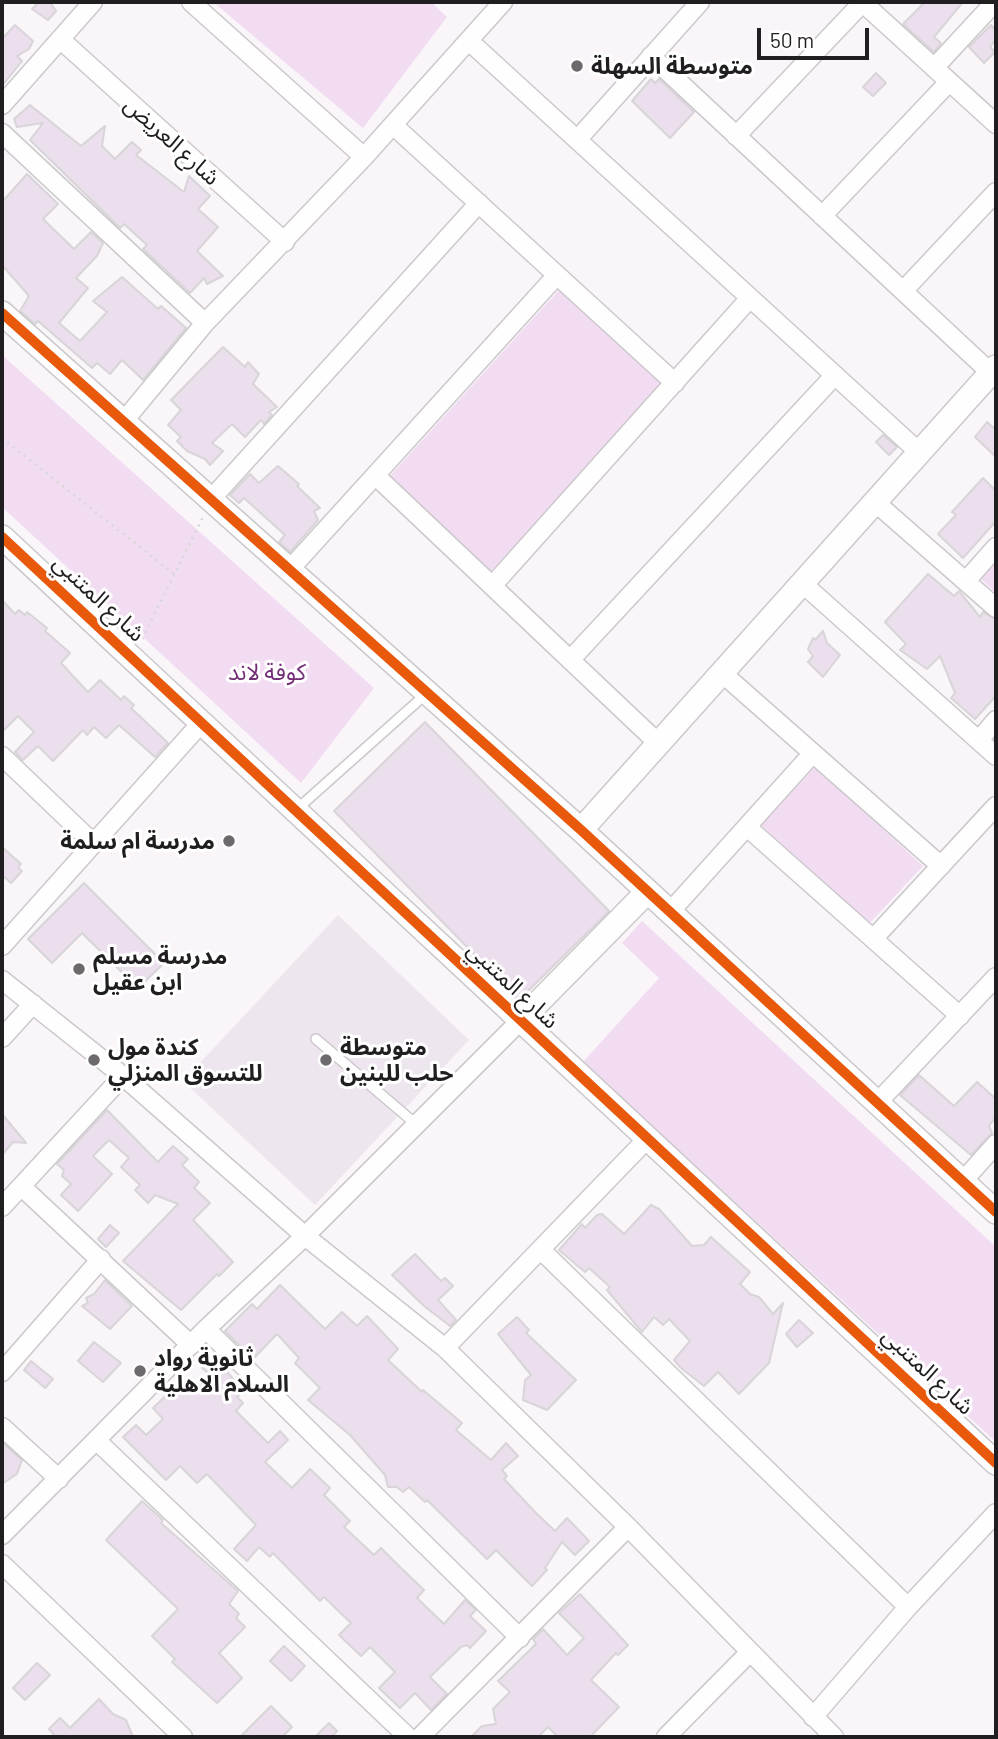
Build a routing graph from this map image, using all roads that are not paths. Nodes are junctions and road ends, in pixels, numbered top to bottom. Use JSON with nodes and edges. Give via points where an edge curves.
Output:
{"nodes":[{"id":1,"x":93,"y":2,"type":"edge"},
{"id":2,"x":191,"y":2,"type":"edge"},
{"id":3,"x":503,"y":2,"type":"edge"},
{"id":4,"x":700,"y":2,"type":"edge"},
{"id":5,"x":863,"y":2,"type":"edge"},
{"id":6,"x":995,"y":2,"type":"edge"},
{"id":7,"x":60,"y":40,"type":"junction"},
{"id":8,"x":469,"y":41,"type":"junction"},
{"id":9,"x":651,"y":56,"type":"junction"},
{"id":10,"x":934,"y":68,"type":"junction"},
{"id":11,"x":949,"y":82,"type":"junction"},
{"id":12,"x":2,"y":105,"type":"edge"},
{"id":13,"x":996,"y":124,"type":"edge"},
{"id":14,"x":393,"y":125,"type":"junction"},
{"id":15,"x":2,"y":134,"type":"edge"},
{"id":16,"x":736,"y":136,"type":"junction"},
{"id":17,"x":577,"y":140,"type":"junction"},
{"id":18,"x":364,"y":157,"type":"junction"},
{"id":19,"x":996,"y":192,"type":"edge"},
{"id":20,"x":479,"y":204,"type":"junction"},
{"id":21,"x":822,"y":216,"type":"junction"},
{"id":22,"x":285,"y":242,"type":"junction"},
{"id":23,"x":557,"y":275,"type":"junction"},
{"id":24,"x":903,"y":291,"type":"junction"},
{"id":25,"x":750,"y":298,"type":"junction"},
{"id":26,"x":2,"y":313,"type":"edge"},
{"id":27,"x":205,"y":323,"type":"junction"},
{"id":28,"x":994,"y":370,"type":"edge"},
{"id":29,"x":835,"y":375,"type":"junction"},
{"id":30,"x":675,"y":383,"type":"junction"},
{"id":31,"x":123,"y":422,"type":"junction"},
{"id":32,"x":920,"y":453,"type":"junction"},
{"id":33,"x":377,"y":477,"type":"junction"},
{"id":34,"x":212,"y":498,"type":"junction"},
{"id":35,"x":875,"y":502,"type":"junction"},
{"id":36,"x":2,"y":537,"type":"edge"},
{"id":37,"x":996,"y":547,"type":"edge"},
{"id":38,"x":290,"y":569,"type":"junction"},
{"id":39,"x":966,"y":581,"type":"junction"},
{"id":40,"x":802,"y":583,"type":"junction"},
{"id":41,"x":492,"y":586,"type":"junction"},
{"id":42,"x":996,"y":608,"type":"edge"},
{"id":43,"x":570,"y":660,"type":"junction"},
{"id":44,"x":722,"y":673,"type":"junction"},
{"id":45,"x":428,"y":693,"type":"junction"},
{"id":46,"x":996,"y":720,"type":"edge"},
{"id":47,"x":202,"y":722,"type":"junction"},
{"id":48,"x":979,"y":740,"type":"junction"},
{"id":49,"x":658,"y":744,"type":"junction"},
{"id":50,"x":813,"y":753,"type":"junction"},
{"id":51,"x":2,"y":756,"type":"edge"},
{"id":52,"x":996,"y":756,"type":"edge"},
{"id":53,"x":996,"y":806,"type":"edge"},
{"id":54,"x":296,"y":810,"type":"junction"},
{"id":55,"x":747,"y":827,"type":"junction"},
{"id":56,"x":581,"y":830,"type":"junction"},
{"id":57,"x":93,"y":844,"type":"junction"},
{"id":58,"x":941,"y":866,"type":"junction"},
{"id":59,"x":646,"y":893,"type":"junction"},
{"id":60,"x":669,"y":914,"type":"junction"},
{"id":61,"x":873,"y":939,"type":"junction"},
{"id":62,"x":2,"y":946,"type":"edge"},
{"id":63,"x":996,"y":977,"type":"edge"},
{"id":64,"x":2,"y":979,"type":"edge"},
{"id":65,"x":33,"y":1004,"type":"junction"},
{"id":66,"x":960,"y":1016,"type":"junction"},
{"id":67,"x":520,"y":1021,"type":"junction"},
{"id":68,"x":2,"y":1038,"type":"edge"},
{"id":69,"x":316,"y":1039,"type":"dead end"},
{"id":70,"x":122,"y":1076,"type":"junction"},
{"id":71,"x":876,"y":1104,"type":"junction"},
{"id":72,"x":417,"y":1125,"type":"junction"},
{"id":73,"x":647,"y":1139,"type":"junction"},
{"id":74,"x":996,"y":1144,"type":"edge"},
{"id":75,"x":962,"y":1181,"type":"junction"},
{"id":76,"x":22,"y":1186,"type":"junction"},
{"id":77,"x":2,"y":1207,"type":"edge"},
{"id":78,"x":996,"y":1212,"type":"edge"},
{"id":79,"x":305,"y":1237,"type":"junction"},
{"id":80,"x":541,"y":1250,"type":"junction"},
{"id":81,"x":101,"y":1259,"type":"junction"},
{"id":82,"x":206,"y":1329,"type":"junction"},
{"id":83,"x":191,"y":1345,"type":"junction"},
{"id":84,"x":445,"y":1348,"type":"junction"},
{"id":85,"x":2,"y":1372,"type":"edge"},
{"id":86,"x":2,"y":1427,"type":"edge"},
{"id":87,"x":96,"y":1440,"type":"junction"},
{"id":88,"x":996,"y":1463,"type":"edge"},
{"id":89,"x":59,"y":1479,"type":"junction"},
{"id":90,"x":996,"y":1513,"type":"edge"},
{"id":91,"x":628,"y":1527,"type":"junction"},
{"id":92,"x":2,"y":1535,"type":"edge"},
{"id":93,"x":2,"y":1564,"type":"edge"},
{"id":94,"x":908,"y":1607,"type":"junction"},
{"id":95,"x":520,"y":1638,"type":"junction"},
{"id":96,"x":749,"y":1654,"type":"junction"},
{"id":97,"x":813,"y":1717,"type":"junction"},
{"id":98,"x":183,"y":1737,"type":"edge"},
{"id":99,"x":408,"y":1737,"type":"edge"},
{"id":100,"x":420,"y":1737,"type":"edge"},
{"id":101,"x":666,"y":1737,"type":"edge"},
{"id":102,"x":834,"y":1737,"type":"edge"}],
"edges":[{"from":1,"to":7,"type":"street"},
{"from":2,"to":18,"type":"street"},
{"from":3,"to":8,"type":"street"},
{"from":4,"to":9,"type":"street"},
{"from":5,"to":10,"type":"street"},
{"from":5,"to":16,"type":"street"},
{"from":6,"to":10,"type":"street"},
{"from":7,"to":12,"type":"street"},
{"from":7,"to":22,"type":"street","name":"شارع العريض"},
{"from":8,"to":14,"type":"street"},
{"from":8,"to":17,"type":"street"},
{"from":9,"to":16,"type":"street"},
{"from":9,"to":17,"type":"street"},
{"from":10,"to":11,"type":"street"},
{"from":11,"to":13,"type":"street"},
{"from":11,"to":21,"type":"street"},
{"from":14,"to":18,"type":"street"},
{"from":14,"to":20,"type":"street"},
{"from":15,"to":27,"type":"street"},
{"from":16,"to":21,"type":"street"},
{"from":17,"to":25,"type":"street"},
{"from":18,"to":22,"type":"street"},
{"from":19,"to":24,"type":"street"},
{"from":20,"to":23,"type":"street"},
{"from":20,"to":34,"type":"street"},
{"from":21,"to":24,"type":"street"},
{"from":22,"to":27,"type":"street"},
{"from":23,"to":30,"type":"street"},
{"from":23,"to":33,"type":"street"},
{"from":24,"to":28,"type":"street"},
{"from":25,"to":29,"type":"street"},
{"from":25,"to":30,"type":"street"},
{"from":26,"to":31,"type":"street"},
{"from":27,"to":31,"type":"street"},
{"from":28,"to":32,"type":"street"},
{"from":29,"to":32,"type":"street"},
{"from":29,"to":43,"type":"street"},
{"from":30,"to":41,"type":"street"},
{"from":31,"to":34,"type":"street"},
{"from":32,"to":35,"type":"street"},
{"from":33,"to":38,"type":"street"},
{"from":33,"to":41,"type":"street"},
{"from":34,"to":38,"type":"street"},
{"from":35,"to":39,"type":"street"},
{"from":35,"to":40,"type":"street"},
{"from":36,"to":47,"type":"street","name":"شارع المتنبي"},
{"from":37,"to":39,"type":"street"},
{"from":38,"to":45,"type":"street"},
{"from":39,"to":42,"type":"street"},
{"from":40,"to":44,"type":"street"},
{"from":40,"to":48,"type":"street"},
{"from":41,"to":43,"type":"street"},
{"from":43,"to":49,"type":"street"},
{"from":44,"to":49,"type":"street"},
{"from":44,"to":50,"type":"street"},
{"from":45,"to":54,"type":"lane"},
{"from":45,"to":56,"type":"street"},
{"from":46,"to":48,"type":"street"},
{"from":47,"to":54,"type":"street","name":"شارع المتنبي"},
{"from":47,"to":57,"type":"street"},
{"from":48,"to":52,"type":"street"},
{"from":49,"to":56,"type":"street"},
{"from":50,"to":55,"type":"street"},
{"from":50,"to":58,"type":"street"},
{"from":51,"to":57,"type":"street"},
{"from":53,"to":58,"type":"street"},
{"from":54,"to":67,"type":"street","name":"شارع المتنبي"},
{"from":55,"to":60,"type":"street"},
{"from":55,"to":61,"type":"street"},
{"from":56,"to":59,"type":"street"},
{"from":57,"to":62,"type":"street"},
{"from":58,"to":61,"type":"street"},
{"from":59,"to":60,"type":"street"},
{"from":59,"to":67,"type":"street"},
{"from":60,"to":71,"type":"street"},
{"from":61,"to":66,"type":"street"},
{"from":63,"to":66,"type":"street"},
{"from":64,"to":65,"type":"street"},
{"from":65,"to":68,"type":"street"},
{"from":65,"to":70,"type":"street"},
{"from":66,"to":71,"type":"street"},
{"from":67,"to":72,"type":"street"},
{"from":67,"to":73,"type":"street","name":"شارع المتنبي"},
{"from":69,"to":72,"type":"lane"},
{"from":70,"to":76,"type":"street"},
{"from":70,"to":79,"type":"street"},
{"from":71,"to":75,"type":"street"},
{"from":72,"to":79,"type":"street"},
{"from":73,"to":80,"type":"street"},
{"from":73,"to":88,"type":"street","name":"شارع المتنبي"},
{"from":74,"to":75,"type":"street"},
{"from":75,"to":78,"type":"street"},
{"from":76,"to":77,"type":"street"},
{"from":76,"to":81,"type":"street"},
{"from":79,"to":82,"type":"street"},
{"from":79,"to":84,"type":"street"},
{"from":80,"to":84,"type":"street"},
{"from":80,"to":94,"type":"street"},
{"from":81,"to":83,"type":"street"},
{"from":81,"to":85,"type":"street"},
{"from":82,"to":83,"type":"street"},
{"from":82,"to":95,"type":"street"},
{"from":83,"to":87,"type":"street"},
{"from":84,"to":91,"type":"street"},
{"from":86,"to":89,"type":"street"},
{"from":87,"to":89,"type":"street"},
{"from":87,"to":99,"type":"street"},
{"from":89,"to":92,"type":"street"},
{"from":90,"to":94,"type":"street"},
{"from":91,"to":95,"type":"street"},
{"from":91,"to":96,"type":"street"},
{"from":93,"to":98,"type":"street"},
{"from":94,"to":97,"type":"street"},
{"from":95,"to":100,"type":"street"},
{"from":96,"to":97,"type":"street"},
{"from":96,"to":101,"type":"street"},
{"from":97,"to":102,"type":"street"}]}
